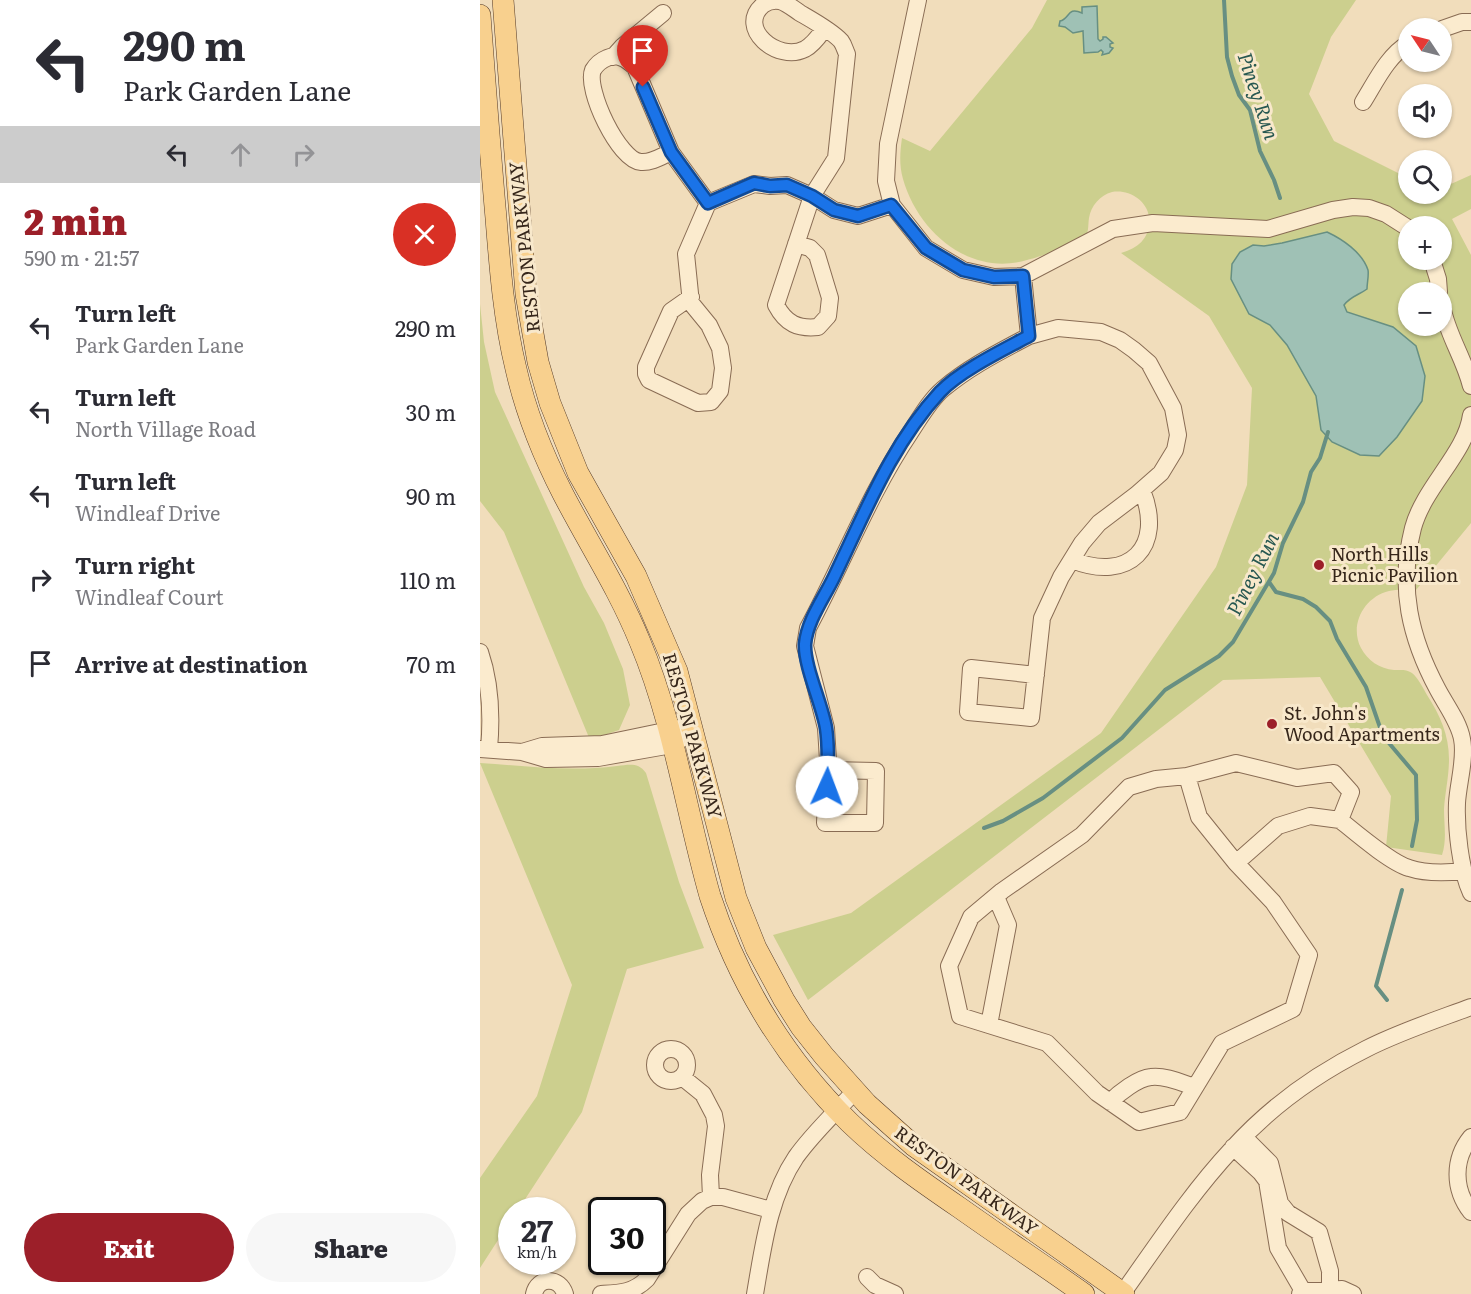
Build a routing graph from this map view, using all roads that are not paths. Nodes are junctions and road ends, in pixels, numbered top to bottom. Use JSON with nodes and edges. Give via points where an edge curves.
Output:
{"nodes":[{"id":1,"x":503,"y":0,"type":"edge"},
{"id":2,"x":918,"y":0,"type":"edge"},
{"id":3,"x":663,"y":13,"type":"dead end"},
{"id":4,"x":480,"y":15,"type":"edge"},
{"id":5,"x":1471,"y":22,"type":"edge"},
{"id":6,"x":1452,"y":26,"type":"edge"},
{"id":7,"x":824,"y":29,"type":"dead end"},
{"id":8,"x":1398,"y":53,"type":"edge"},
{"id":9,"x":613,"y":57,"type":"junction"},
{"id":10,"x":1363,"y":102,"type":"dead end"},
{"id":11,"x":671,"y":152,"type":"junction"},
{"id":12,"x":812,"y":196,"type":"junction"},
{"id":13,"x":708,"y":203,"type":"junction"},
{"id":14,"x":891,"y":205,"type":"junction"},
{"id":15,"x":1398,"y":222,"type":"edge"},
{"id":16,"x":796,"y":244,"type":"junction"},
{"id":17,"x":1023,"y":276,"type":"junction"},
{"id":18,"x":691,"y":297,"type":"junction"},
{"id":19,"x":1029,"y":336,"type":"junction"},
{"id":20,"x":1452,"y":336,"type":"edge"},
{"id":21,"x":1471,"y":386,"type":"edge"},
{"id":22,"x":1471,"y":415,"type":"edge"},
{"id":23,"x":1142,"y":490,"type":"junction"},
{"id":24,"x":1072,"y":560,"type":"junction"},
{"id":25,"x":480,"y":652,"type":"edge"},
{"id":26,"x":1035,"y":675,"type":"junction"},
{"id":27,"x":694,"y":731,"type":"junction"},
{"id":28,"x":670,"y":737,"type":"junction"},
{"id":29,"x":1467,"y":740,"type":"edge"},
{"id":30,"x":485,"y":749,"type":"edge"},
{"id":31,"x":828,"y":770,"type":"dead end"},
{"id":32,"x":1187,"y":776,"type":"junction"},
{"id":33,"x":1340,"y":820,"type":"junction"},
{"id":34,"x":1236,"y":862,"type":"junction"},
{"id":35,"x":1468,"y":874,"type":"edge"},
{"id":36,"x":1471,"y":892,"type":"edge"},
{"id":37,"x":996,"y":897,"type":"junction"},
{"id":38,"x":1471,"y":1007,"type":"edge"},
{"id":39,"x":989,"y":1025,"type":"junction"},
{"id":40,"x":682,"y":1077,"type":"dead end"},
{"id":41,"x":1194,"y":1087,"type":"junction"},
{"id":42,"x":855,"y":1091,"type":"junction"},
{"id":43,"x":1110,"y":1102,"type":"junction"},
{"id":44,"x":837,"y":1110,"type":"junction"},
{"id":45,"x":1471,"y":1137,"type":"edge"},
{"id":46,"x":1239,"y":1142,"type":"junction"},
{"id":47,"x":711,"y":1197,"type":"junction"},
{"id":48,"x":771,"y":1210,"type":"junction"},
{"id":49,"x":1471,"y":1212,"type":"edge"},
{"id":50,"x":867,"y":1277,"type":"dead end"},
{"id":51,"x":1330,"y":1289,"type":"junction"},
{"id":52,"x":1301,"y":1292,"type":"edge"},
{"id":53,"x":534,"y":1294,"type":"edge"},
{"id":54,"x":565,"y":1294,"type":"edge"},
{"id":55,"x":601,"y":1294,"type":"edge"},
{"id":56,"x":755,"y":1294,"type":"edge"},
{"id":57,"x":895,"y":1294,"type":"edge"},
{"id":58,"x":1084,"y":1294,"type":"edge"},
{"id":59,"x":1123,"y":1294,"type":"edge"},
{"id":60,"x":1353,"y":1294,"type":"edge"}],
"edges":[{"from":1,"to":27,"type":"main road","name":"RESTON PARKWAY","via":[[526,294],[538,362],[578,473],[636,576],[665,639]]},
{"from":2,"to":14,"type":"street","via":[[888,144],[886,181]]},
{"from":3,"to":9,"type":"street"},
{"from":4,"to":28,"type":"main road","name":"RESTON PARKWAY","via":[[501,281],[516,370],[544,454],[640,641]]},
{"from":5,"to":6,"type":"street"},
{"from":7,"to":12,"type":"street","via":[[841,42],[847,54],[836,158]]},
{"from":8,"to":10,"type":"street"},
{"from":9,"to":11,"type":"street","via":[[623,57],[635,67]]},
{"from":9,"to":11,"type":"street","via":[[600,62],[592,71],[593,87],[620,149],[640,163]]},
{"from":11,"to":13,"type":"street"},
{"from":12,"to":13,"type":"street","via":[[787,185],[754,183]]},
{"from":12,"to":14,"type":"street","via":[[834,210],[858,216]]},
{"from":12,"to":16,"type":"street"},
{"from":13,"to":18,"type":"street","via":[[686,254]]},
{"from":14,"to":17,"type":"street","via":[[926,248],[963,270],[994,277]]},
{"from":15,"to":17,"type":"street","via":[[1369,208],[1353,207],[1268,230],[1153,223],[1113,229]]},
{"from":16,"to":16,"type":"street","via":[[817,255],[830,298],[828,316],[818,327],[804,328],[783,318],[776,305]]},
{"from":17,"to":19,"type":"street"},
{"from":18,"to":18,"type":"street","via":[[720,348],[720,391],[711,402],[698,403],[649,380],[646,374],[671,311]]},
{"from":19,"to":23,"type":"street","via":[[1058,328],[1101,332],[1127,345],[1149,363],[1173,408],[1178,435],[1175,450],[1161,473]]},
{"from":19,"to":31,"type":"street","via":[[972,368],[942,390],[923,413],[887,468],[808,628],[805,646],[826,728]]},
{"from":20,"to":21,"type":"street"},
{"from":22,"to":29,"type":"street","via":[[1465,435],[1421,507],[1413,528],[1406,583],[1406,599],[1421,657]]},
{"from":23,"to":24,"type":"street","via":[[1099,523]]},
{"from":23,"to":24,"type":"street","via":[[1151,520],[1147,540],[1138,555],[1124,564],[1100,568]]},
{"from":24,"to":26,"type":"street","via":[[1042,618]]},
{"from":25,"to":30,"type":"street","via":[[491,708]]},
{"from":26,"to":26,"type":"street","via":[[1031,718],[968,712],[971,668]]},
{"from":27,"to":28,"type":"street","via":[[680,727]]},
{"from":27,"to":42,"type":"main road","name":"RESTON PARKWAY","via":[[736,898],[756,948],[801,1027]]},
{"from":28,"to":30,"type":"street","via":[[542,746],[522,752]]},
{"from":28,"to":44,"type":"main road","name":"RESTON PARKWAY","via":[[707,885],[733,956],[766,1019]]},
{"from":29,"to":35,"type":"street","via":[[1457,804]]},
{"from":32,"to":33,"type":"street","via":[[1236,763],[1297,778],[1334,773],[1351,792]]},
{"from":32,"to":34,"type":"street","via":[[1199,817]]},
{"from":32,"to":37,"type":"street","via":[[1129,787],[1082,836]]},
{"from":33,"to":34,"type":"street","via":[[1310,816],[1278,826]]},
{"from":33,"to":35,"type":"street","via":[[1407,868]]},
{"from":34,"to":41,"type":"street","via":[[1273,902],[1309,955],[1293,1009],[1222,1043]]},
{"from":35,"to":36,"type":"street"},
{"from":37,"to":39,"type":"street","via":[[1008,925]]},
{"from":37,"to":39,"type":"street","via":[[970,917],[949,966],[960,1016]]},
{"from":38,"to":46,"type":"street","via":[[1343,1061],[1284,1102]]},
{"from":39,"to":43,"type":"street","via":[[1047,1043]]},
{"from":40,"to":47,"type":"street","via":[[703,1094],[714,1115]]},
{"from":41,"to":43,"type":"street","via":[[1151,1077],[1121,1091]]},
{"from":41,"to":43,"type":"street","via":[[1180,1112],[1139,1122]]},
{"from":42,"to":44,"type":"street"},
{"from":42,"to":59,"type":"main road","name":"RESTON PARKWAY","via":[[914,1146]]},
{"from":44,"to":48,"type":"street","via":[[795,1158]]},
{"from":44,"to":58,"type":"main road","name":"RESTON PARKWAY","via":[[906,1169]]},
{"from":45,"to":49,"type":"street","via":[[1463,1149],[1457,1173]]},
{"from":46,"to":51,"type":"street","via":[[1270,1163],[1280,1203],[1288,1213],[1318,1232],[1330,1271]]},
{"from":46,"to":52,"type":"street","via":[[1267,1181],[1278,1248]]},
{"from":46,"to":59,"type":"street","via":[[1202,1185]]},
{"from":47,"to":48,"type":"street"},
{"from":47,"to":55,"type":"street","via":[[688,1214],[640,1286],[631,1291]]},
{"from":48,"to":56,"type":"street"},
{"from":50,"to":57,"type":"street"},
{"from":51,"to":52,"type":"street"},
{"from":51,"to":60,"type":"street","via":[[1342,1288]]},
{"from":53,"to":54,"type":"street","via":[[539,1283],[553,1280]]}]}
